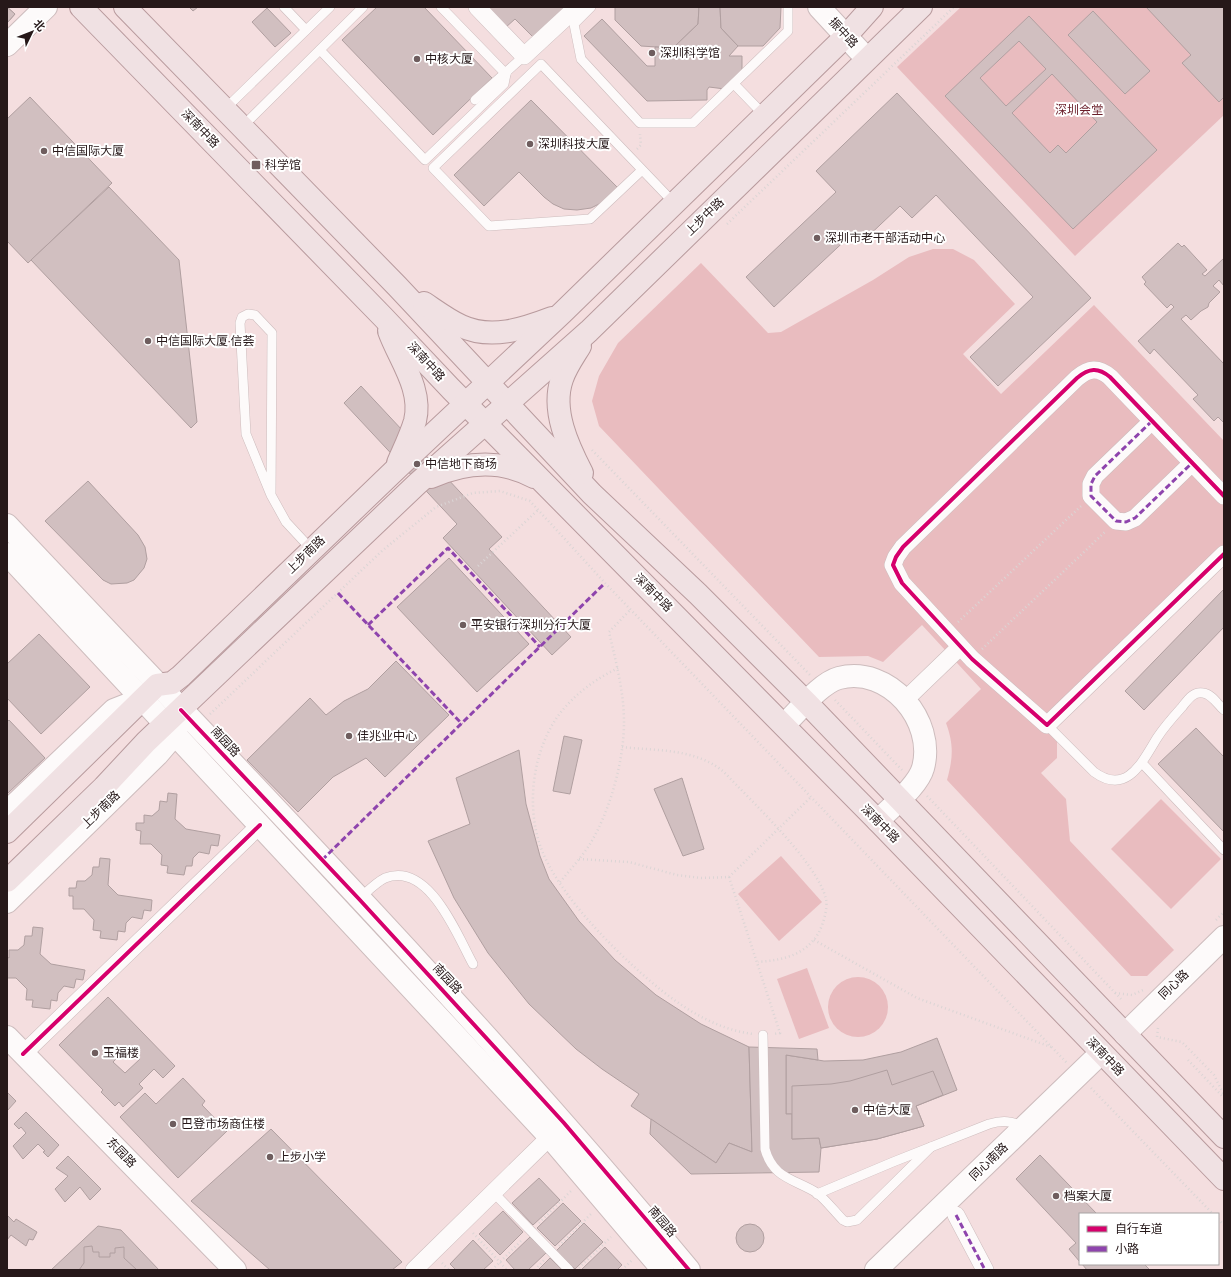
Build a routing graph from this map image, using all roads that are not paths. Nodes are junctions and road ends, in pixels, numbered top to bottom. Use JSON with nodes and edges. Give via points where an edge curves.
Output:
{"nodes":[{"id":1,"x":46,"y":7,"type":"edge"},
{"id":2,"x":81,"y":7,"type":"edge"},
{"id":3,"x":125,"y":7,"type":"edge"},
{"id":4,"x":284,"y":7,"type":"edge"},
{"id":5,"x":330,"y":7,"type":"edge"},
{"id":6,"x":363,"y":7,"type":"edge"},
{"id":7,"x":441,"y":7,"type":"edge"},
{"id":8,"x":477,"y":7,"type":"edge"},
{"id":9,"x":576,"y":7,"type":"edge"},
{"id":10,"x":591,"y":7,"type":"edge"},
{"id":11,"x":788,"y":7,"type":"edge"},
{"id":12,"x":819,"y":7,"type":"edge"},
{"id":13,"x":872,"y":7,"type":"edge"},
{"id":14,"x":920,"y":7,"type":"edge"},
{"id":15,"x":354,"y":21,"type":"dead end"},
{"id":16,"x":306,"y":30,"type":"junction"},
{"id":17,"x":846,"y":36,"type":"junction"},
{"id":18,"x":7,"y":45,"type":"edge"},
{"id":19,"x":320,"y":50,"type":"junction"},
{"id":20,"x":524,"y":56,"type":"junction"},
{"id":21,"x":867,"y":59,"type":"junction"},
{"id":22,"x":506,"y":74,"type":"junction"},
{"id":23,"x":734,"y":84,"type":"junction"},
{"id":24,"x":475,"y":100,"type":"dead end"},
{"id":25,"x":224,"y":109,"type":"junction"},
{"id":26,"x":764,"y":115,"type":"junction"},
{"id":27,"x":242,"y":127,"type":"junction"},
{"id":28,"x":642,"y":170,"type":"junction"},
{"id":29,"x":674,"y":203,"type":"junction"},
{"id":30,"x":397,"y":286,"type":"junction"},
{"id":31,"x":562,"y":313,"type":"junction"},
{"id":32,"x":383,"y":317,"type":"junction"},
{"id":33,"x":589,"y":331,"type":"junction"},
{"id":34,"x":488,"y":383,"type":"junction"},
{"id":35,"x":508,"y":403,"type":"junction"},
{"id":36,"x":466,"y":404,"type":"junction"},
{"id":37,"x":1152,"y":421,"type":"junction"},
{"id":38,"x":485,"y":423,"type":"junction"},
{"id":39,"x":1192,"y":463,"type":"junction"},
{"id":40,"x":395,"y":470,"type":"junction"},
{"id":41,"x":417,"y":484,"type":"junction"},
{"id":42,"x":550,"y":489,"type":"junction"},
{"id":43,"x":592,"y":494,"type":"junction"},
{"id":44,"x":271,"y":495,"type":"junction"},
{"id":45,"x":1224,"y":496,"type":"edge"},
{"id":46,"x":7,"y":525,"type":"edge"},
{"id":47,"x":312,"y":550,"type":"junction"},
{"id":48,"x":7,"y":554,"type":"edge"},
{"id":49,"x":1224,"y":554,"type":"edge"},
{"id":50,"x":960,"y":647,"type":"junction"},
{"id":51,"x":150,"y":692,"type":"junction"},
{"id":52,"x":905,"y":700,"type":"junction"},
{"id":53,"x":807,"y":703,"type":"junction"},
{"id":54,"x":1224,"y":710,"type":"edge"},
{"id":55,"x":174,"y":723,"type":"junction"},
{"id":56,"x":784,"y":725,"type":"junction"},
{"id":57,"x":1048,"y":725,"type":"junction"},
{"id":58,"x":1142,"y":763,"type":"junction"},
{"id":59,"x":899,"y":799,"type":"junction"},
{"id":60,"x":7,"y":812,"type":"edge"},
{"id":61,"x":878,"y":821,"type":"junction"},
{"id":62,"x":260,"y":825,"type":"junction"},
{"id":63,"x":7,"y":832,"type":"edge"},
{"id":64,"x":1224,"y":850,"type":"edge"},
{"id":65,"x":7,"y":881,"type":"edge"},
{"id":66,"x":359,"y":899,"type":"junction"},
{"id":67,"x":7,"y":902,"type":"edge"},
{"id":68,"x":1224,"y":937,"type":"edge"},
{"id":69,"x":473,"y":964,"type":"dead end"},
{"id":70,"x":1125,"y":1034,"type":"junction"},
{"id":71,"x":763,"y":1035,"type":"road end"},
{"id":72,"x":7,"y":1037,"type":"edge"},
{"id":73,"x":1101,"y":1053,"type":"junction"},
{"id":74,"x":23,"y":1054,"type":"junction"},
{"id":75,"x":1024,"y":1127,"type":"junction"},
{"id":76,"x":557,"y":1130,"type":"junction"},
{"id":77,"x":1224,"y":1137,"type":"edge"},
{"id":78,"x":931,"y":1147,"type":"junction"},
{"id":79,"x":1224,"y":1179,"type":"edge"},
{"id":80,"x":493,"y":1192,"type":"junction"},
{"id":81,"x":817,"y":1194,"type":"junction"},
{"id":82,"x":956,"y":1215,"type":"dead end"},
{"id":83,"x":235,"y":1270,"type":"edge"},
{"id":84,"x":414,"y":1270,"type":"edge"},
{"id":85,"x":569,"y":1270,"type":"edge"},
{"id":86,"x":663,"y":1270,"type":"edge"},
{"id":87,"x":689,"y":1270,"type":"edge"},
{"id":88,"x":876,"y":1270,"type":"edge"},
{"id":89,"x":985,"y":1270,"type":"edge"}],
"edges":[{"from":1,"to":18,"type":"street"},
{"from":2,"to":32,"type":"main road","name":"深南中路"},
{"from":3,"to":25,"type":"main road"},
{"from":4,"to":16,"type":"lane"},
{"from":5,"to":16,"type":"lane"},
{"from":6,"to":19,"type":"lane"},
{"from":7,"to":22,"type":"lane"},
{"from":8,"to":20,"type":"street"},
{"from":9,"to":20,"type":"street"},
{"from":10,"to":23,"type":"lane","via":[[574,24],[581,59],[640,123],[693,123]]},
{"from":11,"to":23,"type":"lane","via":[[788,31]]},
{"from":12,"to":17,"type":"street","name":"振中路"},
{"from":13,"to":17,"type":"main road"},
{"from":14,"to":21,"type":"main road","name":"上步中路"},
{"from":15,"to":19,"type":"lane"},
{"from":16,"to":25,"type":"lane"},
{"from":17,"to":21,"type":"street","name":"振中路"},
{"from":17,"to":26,"type":"main road"},
{"from":19,"to":22,"type":"lane","via":[[425,160],[504,84]]},
{"from":19,"to":27,"type":"lane"},
{"from":20,"to":22,"type":"lane"},
{"from":21,"to":33,"type":"main road","name":"上步中路"},
{"from":22,"to":24,"type":"lane","via":[[494,81]]},
{"from":23,"to":26,"type":"lane"},
{"from":25,"to":27,"type":"main road"},
{"from":26,"to":29,"type":"main road"},
{"from":27,"to":30,"type":"main road"},
{"from":28,"to":28,"type":"lane","via":[[590,219],[489,226],[432,168],[541,64]]},
{"from":28,"to":29,"type":"lane"},
{"from":29,"to":31,"type":"main road"},
{"from":30,"to":31,"type":"main road","via":[[452,321],[480,332],[522,329]]},
{"from":30,"to":34,"type":"main road"},
{"from":31,"to":34,"type":"main road"},
{"from":32,"to":36,"type":"main road","name":"深南中路"},
{"from":32,"to":40,"type":"main road","via":[[410,378],[416,402],[415,419]]},
{"from":33,"to":35,"type":"main road","name":"上步中路"},
{"from":33,"to":43,"type":"main road","via":[[562,379],[559,399],[560,415],[570,451]]},
{"from":34,"to":35,"type":"main road"},
{"from":34,"to":36,"type":"main road"},
{"from":35,"to":38,"type":"main road","name":"上步中路"},
{"from":35,"to":43,"type":"main road"},
{"from":36,"to":38,"type":"main road","name":"深南中路"},
{"from":36,"to":40,"type":"main road","name":"上步南路"},
{"from":37,"to":39,"type":"street"},
{"from":37,"to":39,"type":"street","via":[[1095,476],[1091,484],[1091,496],[1116,521],[1126,522],[1135,518]]},
{"from":37,"to":50,"type":"street","via":[[1102,371],[1086,371],[902,547],[893,565],[896,573]]},
{"from":38,"to":41,"type":"main road","name":"上步南路"},
{"from":38,"to":42,"type":"main road","name":"深南中路"},
{"from":39,"to":45,"type":"street"},
{"from":40,"to":47,"type":"main road","name":"上步南路"},
{"from":41,"to":42,"type":"main road","via":[[456,468],[494,464],[525,472]]},
{"from":41,"to":55,"type":"main road","name":"上步南路"},
{"from":42,"to":56,"type":"main road","name":"深南中路"},
{"from":43,"to":53,"type":"main road","via":[[698,594]]},
{"from":44,"to":44,"type":"lane","via":[[272,333],[255,315],[248,314],[242,317],[240,323],[246,434]]},
{"from":44,"to":47,"type":"lane","via":[[286,522]]},
{"from":46,"to":51,"type":"street","name":"南园路"},
{"from":47,"to":51,"type":"main road","name":"上步南路","via":[[172,684]]},
{"from":48,"to":51,"type":"street","name":"南园路"},
{"from":49,"to":57,"type":"street"},
{"from":50,"to":52,"type":"street"},
{"from":50,"to":57,"type":"street"},
{"from":51,"to":55,"type":"street","name":"南园路"},
{"from":51,"to":60,"type":"street","name":"上步南路","via":[[109,714]]},
{"from":51,"to":63,"type":"main road"},
{"from":52,"to":53,"type":"street","via":[[882,683],[852,677],[832,681]]},
{"from":52,"to":59,"type":"street","via":[[922,729],[925,756],[919,777]]},
{"from":53,"to":56,"type":"street"},
{"from":53,"to":59,"type":"main road"},
{"from":54,"to":58,"type":"lane","via":[[1204,693],[1193,695],[1162,730]]},
{"from":55,"to":62,"type":"street","name":"南园路"},
{"from":55,"to":65,"type":"main road","name":"上步南路"},
{"from":55,"to":66,"type":"street","name":"南园路","via":[[196,726]]},
{"from":55,"to":67,"type":"street","name":"上步南路","via":[[157,755]]},
{"from":56,"to":61,"type":"main road","name":"深南中路"},
{"from":57,"to":58,"type":"lane","via":[[1101,777],[1119,780],[1126,778]]},
{"from":58,"to":64,"type":"lane"},
{"from":59,"to":61,"type":"street"},
{"from":59,"to":70,"type":"main road"},
{"from":61,"to":73,"type":"main road","name":"深南中路"},
{"from":62,"to":74,"type":"street"},
{"from":62,"to":76,"type":"street","name":"南园路"},
{"from":66,"to":69,"type":"lane","via":[[385,878],[406,876],[417,880],[437,899]]},
{"from":66,"to":76,"type":"street","name":"南园路"},
{"from":68,"to":70,"type":"street","name":"同心路"},
{"from":70,"to":77,"type":"main road"},
{"from":71,"to":81,"type":"lane","via":[[767,1156],[786,1178]]},
{"from":72,"to":74,"type":"street","name":"东园路"},
{"from":73,"to":75,"type":"street","name":"同心南路"},
{"from":73,"to":79,"type":"main road","name":"深南中路"},
{"from":74,"to":83,"type":"street","name":"东园路"},
{"from":75,"to":78,"type":"lane","via":[[1014,1122],[997,1122]]},
{"from":75,"to":88,"type":"street","name":"同心南路"},
{"from":76,"to":80,"type":"street"},
{"from":76,"to":86,"type":"street","name":"南园路"},
{"from":76,"to":87,"type":"street","name":"南园路"},
{"from":78,"to":81,"type":"lane"},
{"from":78,"to":81,"type":"lane","via":[[852,1222],[842,1220]]},
{"from":80,"to":84,"type":"street"},
{"from":80,"to":85,"type":"lane"},
{"from":82,"to":89,"type":"street"}]}
